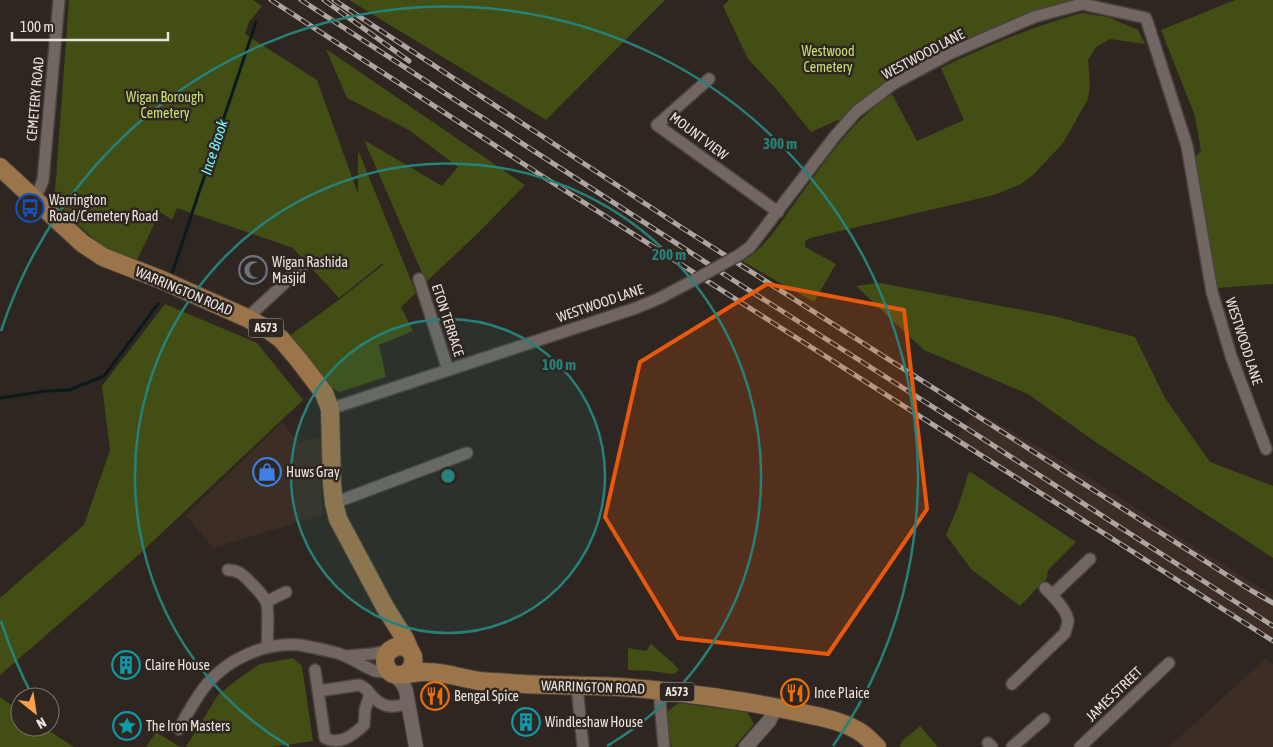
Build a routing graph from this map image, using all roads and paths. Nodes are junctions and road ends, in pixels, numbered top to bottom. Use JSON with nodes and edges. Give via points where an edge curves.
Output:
{"nodes":[{"id":1,"x":59,"y":0,"type":"edge"},
{"id":2,"x":709,"y":79,"type":"dead end"},
{"id":3,"x":0,"y":167,"type":"edge"},
{"id":4,"x":33,"y":198,"type":"junction"},
{"id":5,"x":778,"y":212,"type":"junction"},
{"id":6,"x":303,"y":266,"type":"dead end"},
{"id":7,"x":419,"y":279,"type":"dead end"},
{"id":8,"x":247,"y":318,"type":"junction"},
{"id":9,"x":448,"y":370,"type":"junction"},
{"id":10,"x":330,"y":409,"type":"junction"},
{"id":11,"x":1266,"y":449,"type":"dead end"},
{"id":12,"x":467,"y":453,"type":"dead end"},
{"id":13,"x":334,"y":503,"type":"junction"},
{"id":14,"x":1090,"y":559,"type":"dead end"},
{"id":15,"x":228,"y":570,"type":"dead end"},
{"id":16,"x":286,"y":592,"type":"dead end"},
{"id":17,"x":266,"y":602,"type":"junction"},
{"id":18,"x":385,"y":607,"type":"junction"},
{"id":19,"x":268,"y":647,"type":"junction"},
{"id":20,"x":389,"y":651,"type":"junction"},
{"id":21,"x":410,"y":651,"type":"junction"},
{"id":22,"x":346,"y":656,"type":"junction"},
{"id":23,"x":1169,"y":663,"type":"dead end"},
{"id":24,"x":315,"y":670,"type":"dead end"},
{"id":25,"x":397,"y":673,"type":"junction"},
{"id":26,"x":449,"y":674,"type":"junction"},
{"id":27,"x":1012,"y":684,"type":"dead end"},
{"id":28,"x":577,"y":686,"type":"junction"},
{"id":29,"x":659,"y":690,"type":"junction"},
{"id":30,"x":318,"y":691,"type":"junction"},
{"id":31,"x":370,"y":694,"type":"junction"},
{"id":32,"x":408,"y":704,"type":"junction"},
{"id":33,"x":776,"y":708,"type":"junction"},
{"id":34,"x":1044,"y":719,"type":"dead end"},
{"id":35,"x":179,"y":729,"type":"dead end"},
{"id":36,"x":416,"y":747,"type":"edge"},
{"id":37,"x":583,"y":747,"type":"edge"},
{"id":38,"x":664,"y":747,"type":"edge"},
{"id":39,"x":746,"y":747,"type":"edge"},
{"id":40,"x":877,"y":747,"type":"edge"},
{"id":41,"x":1012,"y":747,"type":"edge"},
{"id":42,"x":1080,"y":747,"type":"edge"}],
"edges":[{"from":1,"to":4,"type":"street","name":"CEMETERY ROAD","via":[[43,180]]},
{"from":2,"to":5,"type":"street","name":"MOUNT VIEW","via":[[657,125]]},
{"from":3,"to":4,"type":"main road","name":"WARRINGTON ROAD","number":"A573"},
{"from":4,"to":8,"type":"main road","name":"WARRINGTON ROAD","number":"A573","via":[[82,243],[103,257]]},
{"from":5,"to":9,"type":"street","name":"WESTWOOD LANE","bridge":true,"via":[[750,247],[660,298]]},
{"from":5,"to":11,"type":"street","name":"WESTWOOD LANE","via":[[856,112],[893,84],[951,54],[1034,18],[1082,4],[1146,18],[1187,146],[1212,292],[1231,356]]},
{"from":6,"to":8,"type":"street"},
{"from":7,"to":9,"type":"street","name":"ETON TERRACE"},
{"from":8,"to":10,"type":"main road","name":"WARRINGTON ROAD","number":"A573","via":[[281,339],[324,393]]},
{"from":9,"to":10,"type":"street","name":"WESTWOOD LANE"},
{"from":10,"to":13,"type":"main road","name":"WARRINGTON ROAD","number":"A573"},
{"from":12,"to":13,"type":"street"},
{"from":13,"to":18,"type":"main road","name":"WARRINGTON ROAD","number":"A573","via":[[338,519]]},
{"from":14,"to":27,"type":"street","via":[[1048,592],[1066,614],[1068,621],[1064,632]]},
{"from":15,"to":17,"type":"street","via":[[242,574]]},
{"from":16,"to":17,"type":"street"},
{"from":17,"to":19,"type":"street"},
{"from":18,"to":20,"type":"main road","name":"WARRINGTON ROAD","number":"A573","via":[[390,628]]},
{"from":18,"to":21,"type":"main road","name":"WARRINGTON ROAD","number":"A573"},
{"from":19,"to":22,"type":"street","via":[[298,645]]},
{"from":19,"to":35,"type":"street","via":[[251,652],[219,672],[198,696]]},
{"from":20,"to":21,"type":"main road","number":"A573","via":[[398,646]]},
{"from":20,"to":22,"type":"street"},
{"from":20,"to":25,"type":"main road","number":"A573","via":[[386,664]]},
{"from":21,"to":25,"type":"main road","via":[[414,661],[410,670]]},
{"from":21,"to":26,"type":"main road","name":"WARRINGTON ROAD","number":"A573"},
{"from":22,"to":25,"type":"street","via":[[377,671]]},
{"from":23,"to":42,"type":"street","name":"JAMES STREET"},
{"from":24,"to":30,"type":"street"},
{"from":25,"to":26,"type":"main road","name":"WARRINGTON ROAD","number":"A573"},
{"from":25,"to":32,"type":"street"},
{"from":26,"to":28,"type":"main road","name":"WARRINGTON ROAD","number":"A573","via":[[480,681]]},
{"from":28,"to":29,"type":"main road","name":"WARRINGTON ROAD","number":"A573"},
{"from":28,"to":37,"type":"street"},
{"from":29,"to":33,"type":"main road","name":"WARRINGTON ROAD","number":"A573"},
{"from":29,"to":38,"type":"street"},
{"from":30,"to":31,"type":"street","via":[[358,685],[365,687]]},
{"from":30,"to":31,"type":"street","via":[[325,738],[331,741],[349,738],[364,725]]},
{"from":31,"to":32,"type":"street","via":[[386,706]]},
{"from":32,"to":36,"type":"street"},
{"from":33,"to":39,"type":"street"},
{"from":33,"to":40,"type":"main road","name":"WARRINGTON ROAD","number":"A573","via":[[844,725],[863,734]]},
{"from":34,"to":41,"type":"street"}]}
